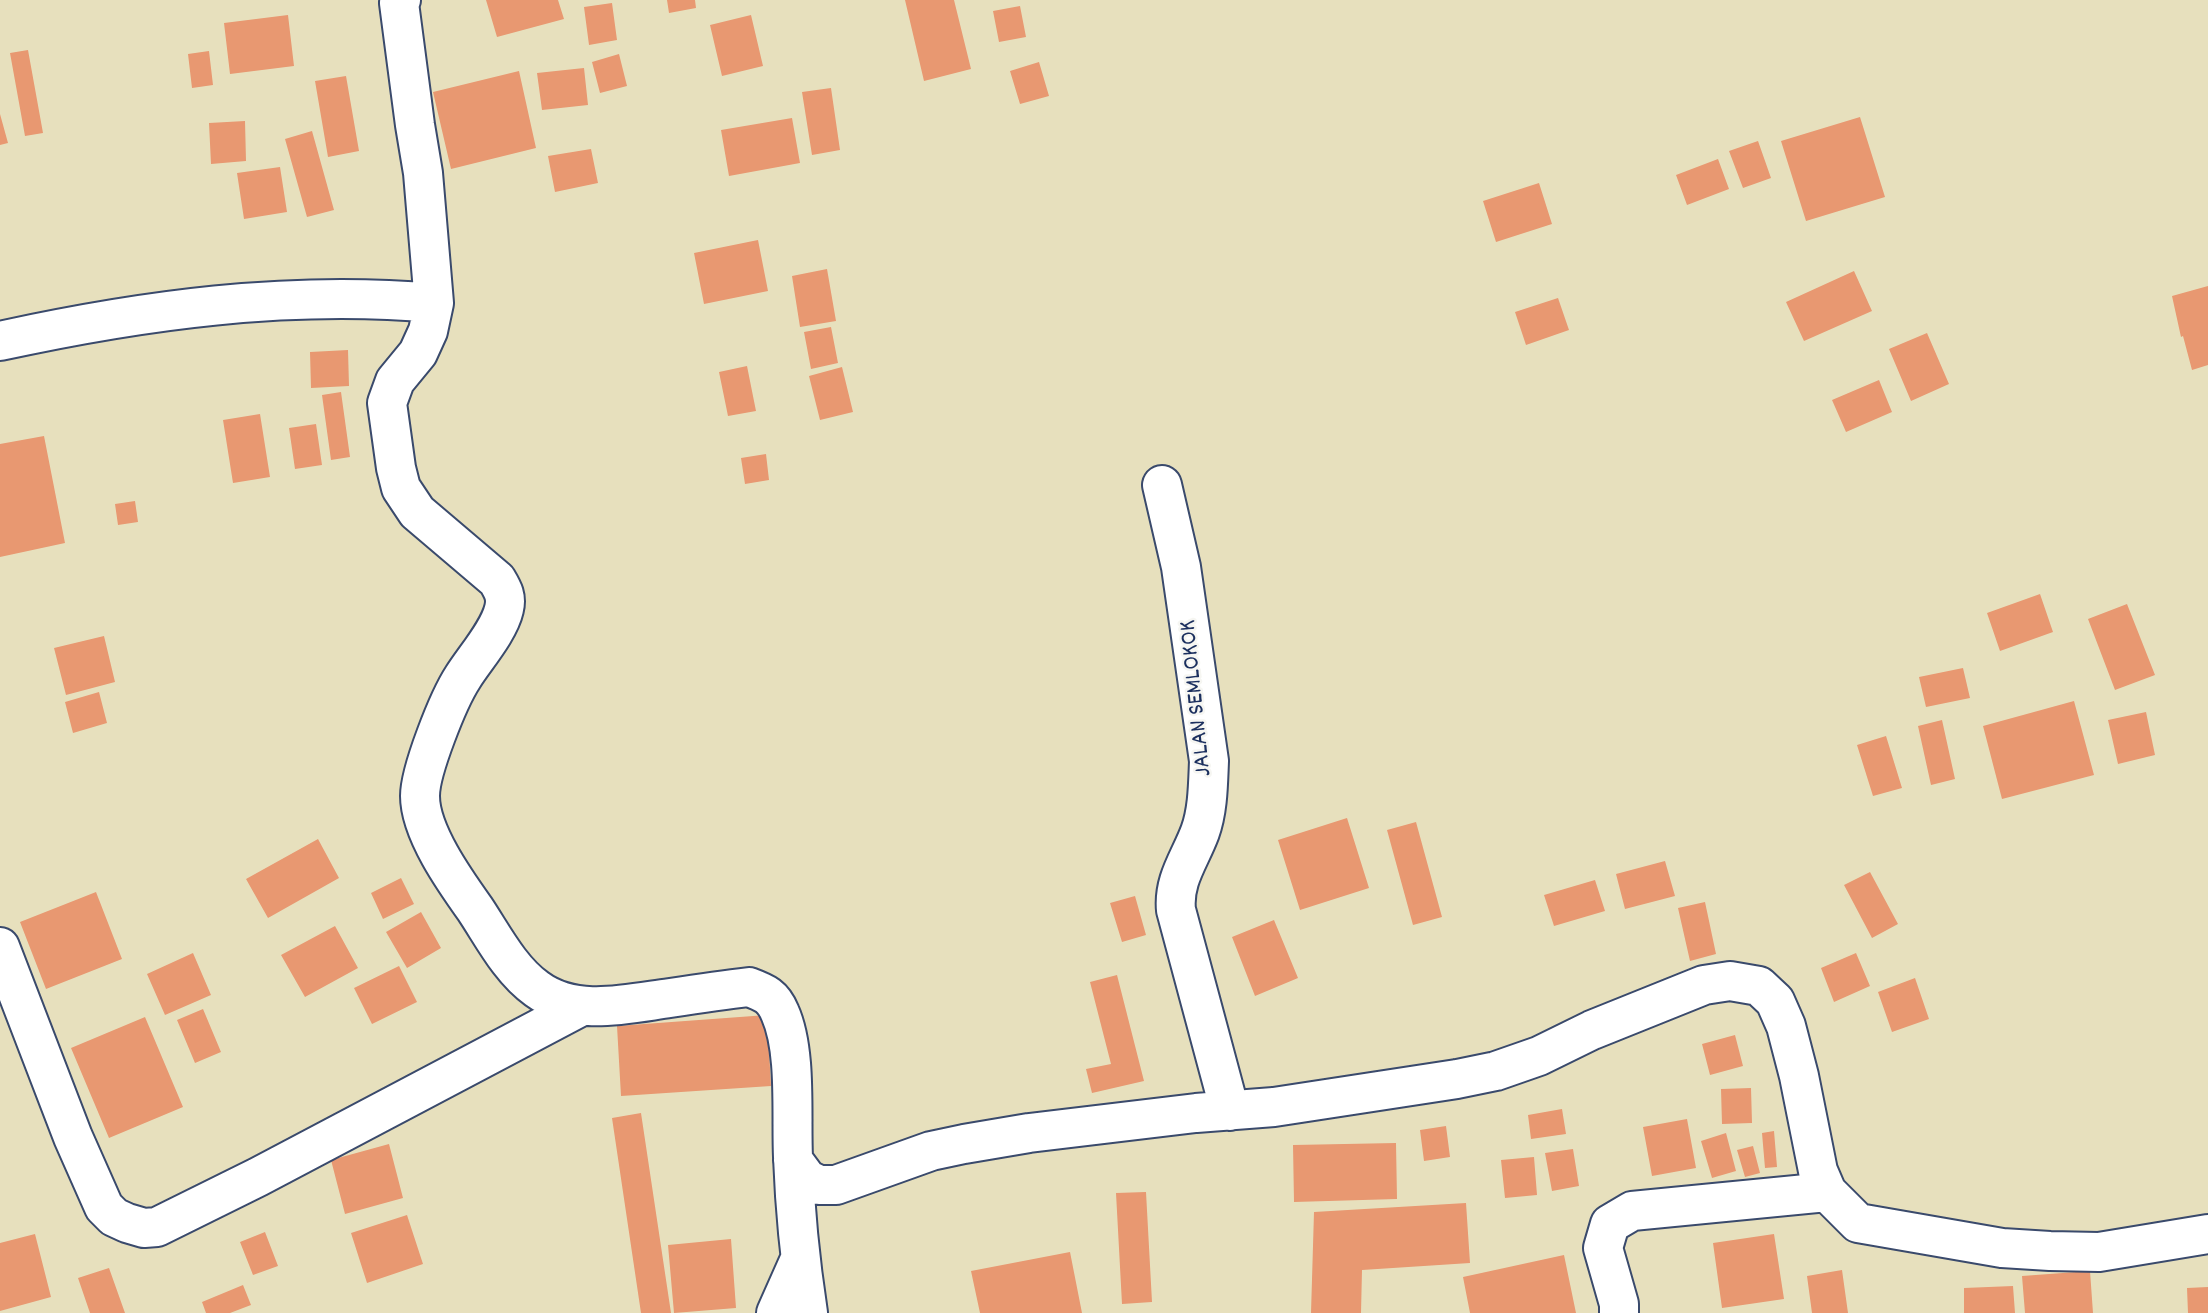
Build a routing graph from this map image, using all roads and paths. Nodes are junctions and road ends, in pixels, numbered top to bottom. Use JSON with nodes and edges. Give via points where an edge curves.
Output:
{"nodes":[{"id":1,"x":401,"y":0,"type":"edge"},
{"id":2,"x":433,"y":303,"type":"junction"},
{"id":3,"x":0,"y":341,"type":"edge"},
{"id":4,"x":1162,"y":485,"type":"dead end"},
{"id":5,"x":0,"y":947,"type":"edge"},
{"id":6,"x":582,"y":1006,"type":"junction"},
{"id":7,"x":1230,"y":1111,"type":"junction"},
{"id":8,"x":793,"y":1160,"type":"junction"},
{"id":9,"x":1827,"y":1192,"type":"junction"},
{"id":10,"x":2208,"y":1234,"type":"edge"},
{"id":11,"x":800,"y":1259,"type":"junction"},
{"id":12,"x":776,"y":1313,"type":"edge"},
{"id":13,"x":807,"y":1313,"type":"edge"},
{"id":14,"x":1619,"y":1313,"type":"edge"}],
"edges":[{"from":1,"to":2,"type":"street","via":[[427,209]]},
{"from":2,"to":3,"type":"street","via":[[380,298],[255,301]]},
{"from":2,"to":6,"type":"street","via":[[418,353],[395,381],[387,403],[401,488],[417,512],[497,580],[505,593],[504,610],[461,680],[422,775],[424,823],[452,875],[512,963],[553,1000]]},
{"from":4,"to":7,"type":"street","name":"JALAN SEMLOKOK","via":[[1181,567],[1209,761],[1204,818],[1177,884],[1175,905]]},
{"from":5,"to":6,"type":"street","via":[[104,1207],[114,1217],[144,1228],[156,1227],[258,1177]]},
{"from":6,"to":8,"type":"street","via":[[614,1006],[749,987],[768,995],[787,1033]]},
{"from":7,"to":8,"type":"street","via":[[964,1144],[836,1185],[807,1179]]},
{"from":7,"to":9,"type":"street","via":[[1322,1101],[1496,1071],[1704,985],[1730,981],[1759,986],[1775,1001],[1786,1026],[1818,1171]]},
{"from":8,"to":11,"type":"street"},
{"from":9,"to":10,"type":"street","via":[[1858,1223],[2002,1248],[2099,1252]]},
{"from":9,"to":14,"type":"street","via":[[1632,1211],[1621,1217],[1610,1224],[1603,1248]]},
{"from":11,"to":12,"type":"street"},
{"from":11,"to":13,"type":"street"}]}
